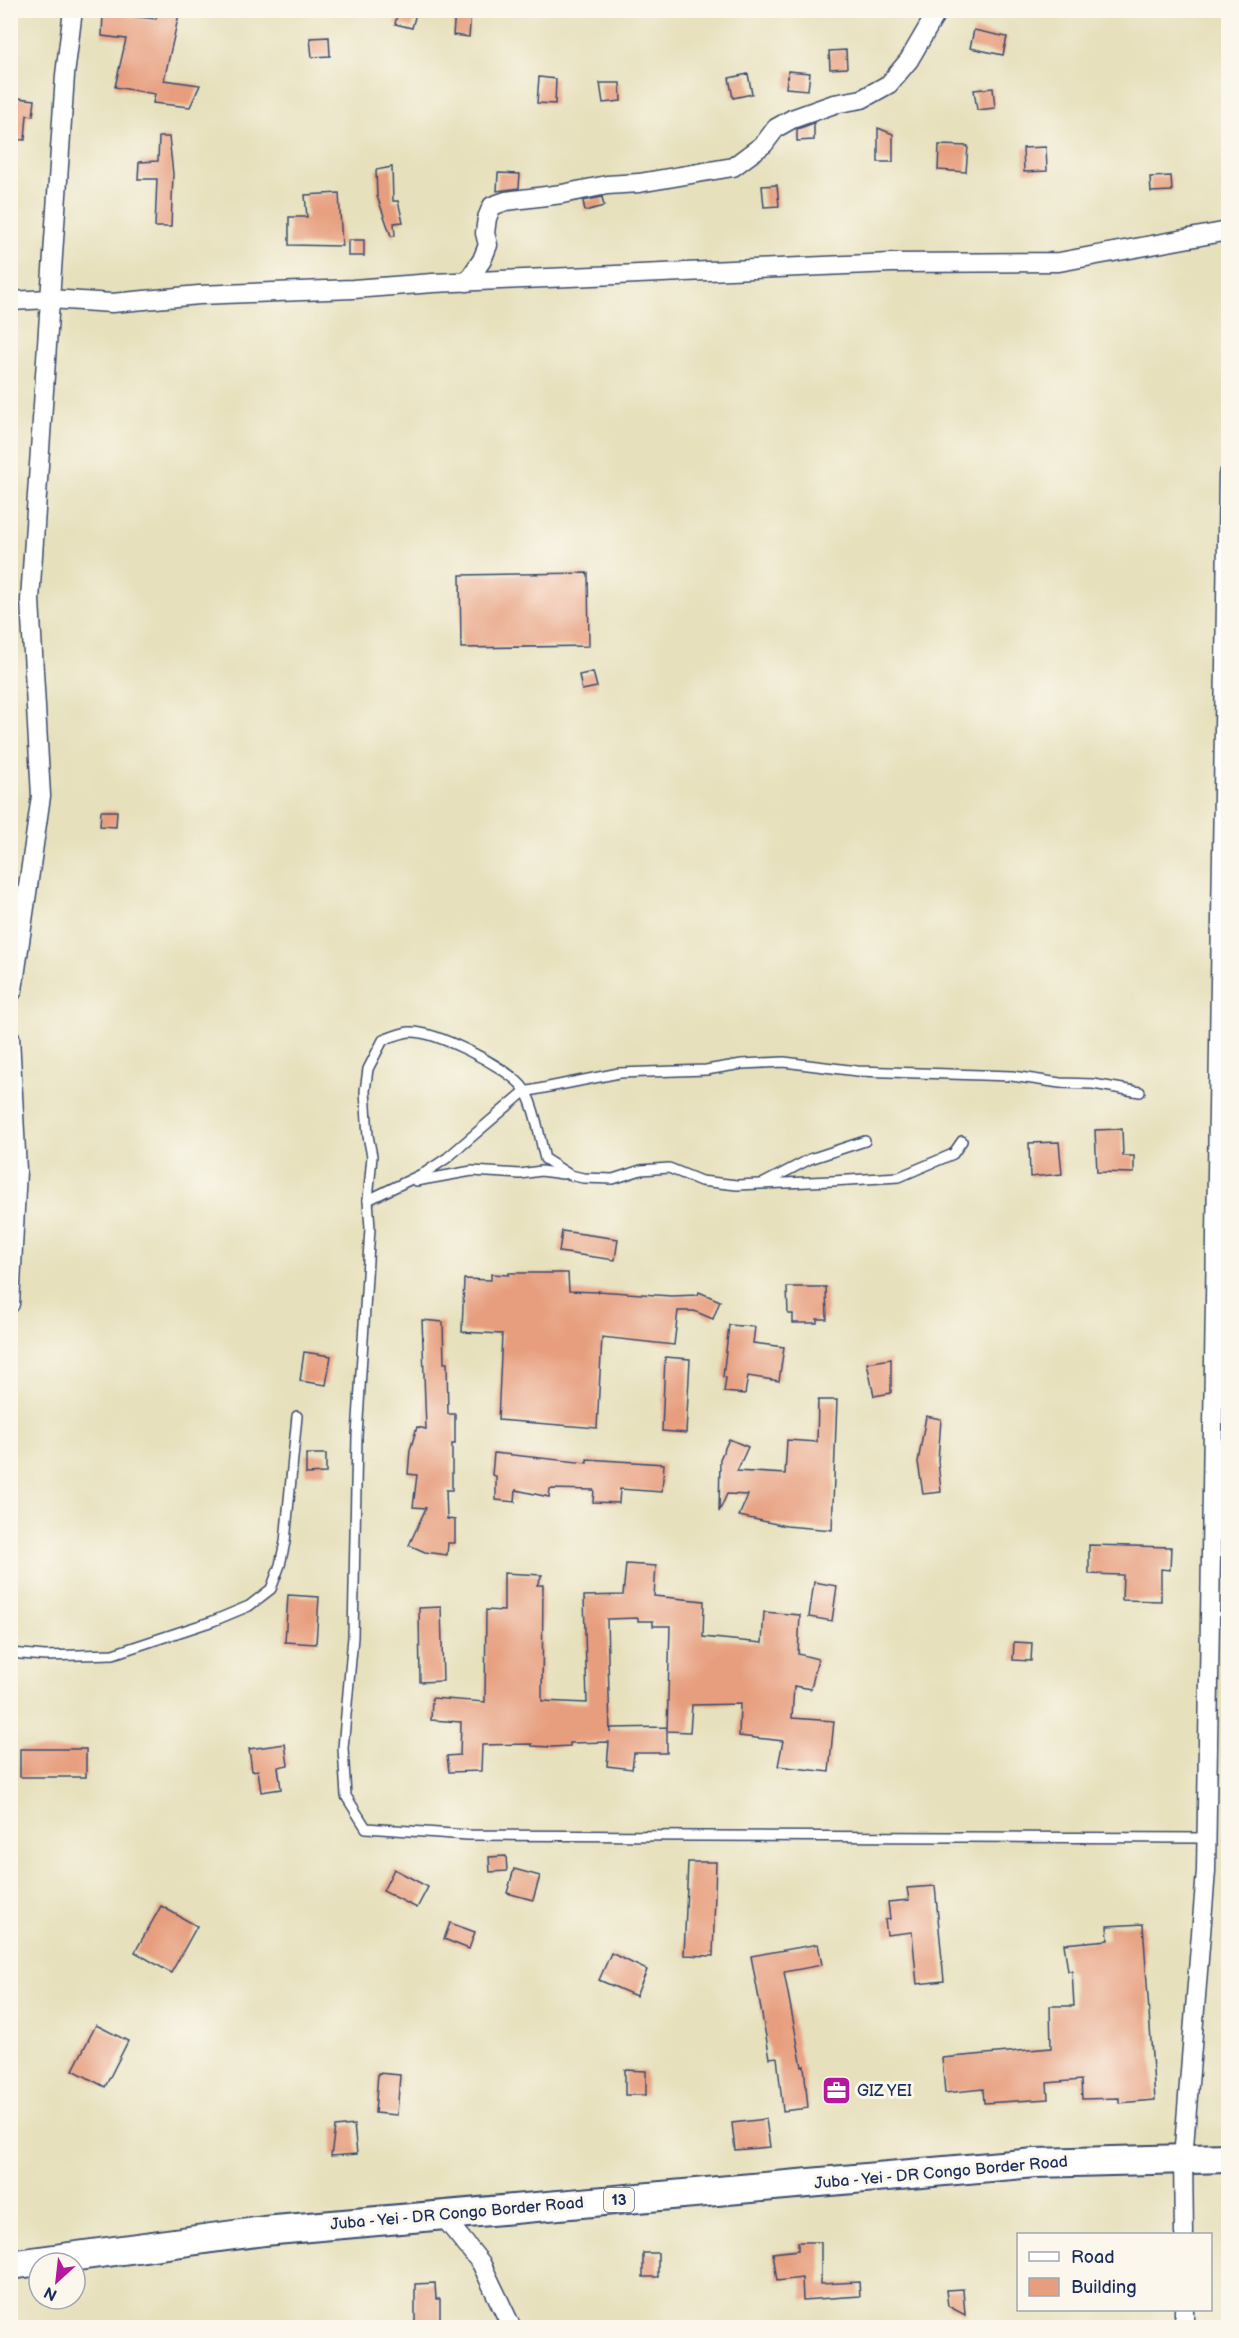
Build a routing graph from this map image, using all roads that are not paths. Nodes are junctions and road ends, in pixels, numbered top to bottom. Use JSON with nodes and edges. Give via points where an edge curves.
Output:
{"nodes":[{"id":1,"x":73,"y":10,"type":"edge"},
{"id":2,"x":943,"y":10,"type":"edge"},
{"id":3,"x":1228,"y":231,"type":"edge"},
{"id":4,"x":467,"y":282,"type":"junction"},
{"id":5,"x":50,"y":299,"type":"junction"},
{"id":6,"x":10,"y":301,"type":"edge"},
{"id":7,"x":1228,"y":475,"type":"edge"},
{"id":8,"x":11,"y":992,"type":"edge"},
{"id":9,"x":10,"y":1037,"type":"edge"},
{"id":10,"x":524,"y":1092,"type":"junction"},
{"id":11,"x":1140,"y":1092,"type":"dead end"},
{"id":12,"x":866,"y":1141,"type":"dead end"},
{"id":13,"x":962,"y":1141,"type":"dead end"},
{"id":14,"x":570,"y":1175,"type":"junction"},
{"id":15,"x":408,"y":1182,"type":"junction"},
{"id":16,"x":762,"y":1184,"type":"junction"},
{"id":17,"x":368,"y":1200,"type":"junction"},
{"id":18,"x":10,"y":1304,"type":"edge"},
{"id":19,"x":297,"y":1416,"type":"dead end"},
{"id":20,"x":1221,"y":1484,"type":"edge"},
{"id":21,"x":10,"y":1653,"type":"edge"},
{"id":22,"x":1207,"y":1838,"type":"junction"},
{"id":23,"x":1183,"y":2158,"type":"junction"},
{"id":24,"x":1228,"y":2158,"type":"edge"},
{"id":25,"x":442,"y":2215,"type":"junction"},
{"id":26,"x":1184,"y":2233,"type":"edge"},
{"id":27,"x":10,"y":2265,"type":"edge"},
{"id":28,"x":1184,"y":2311,"type":"edge"},
{"id":29,"x":512,"y":2328,"type":"edge"},
{"id":30,"x":1184,"y":2328,"type":"edge"}],
"edges":[{"from":1,"to":5,"type":"street"},
{"from":2,"to":4,"type":"street","via":[[937,12],[909,60],[889,84],[862,99],[792,119],[776,128],[764,144],[733,167],[492,206],[485,233],[488,245]]},
{"from":3,"to":4,"type":"street","via":[[1059,262],[892,263]]},
{"from":4,"to":5,"type":"street","via":[[112,303]]},
{"from":5,"to":6,"type":"street"},
{"from":5,"to":8,"type":"street","via":[[30,600],[41,796]]},
{"from":7,"to":20,"type":"street"},
{"from":9,"to":18,"type":"street","via":[[17,1171]]},
{"from":10,"to":11,"type":"lane","via":[[619,1073],[706,1071],[784,1062],[857,1071],[1012,1076]]},
{"from":10,"to":14,"type":"lane","via":[[545,1160]]},
{"from":10,"to":15,"type":"lane","via":[[447,1158]]},
{"from":10,"to":17,"type":"lane","via":[[522,1085],[489,1062],[448,1041],[410,1032],[383,1040],[368,1069],[364,1091],[372,1156]]},
{"from":12,"to":16,"type":"lane","via":[[810,1159]]},
{"from":13,"to":16,"type":"lane","via":[[953,1154],[899,1177]]},
{"from":14,"to":15,"type":"lane","via":[[472,1171]]},
{"from":14,"to":16,"type":"lane","via":[[613,1179],[640,1170],[669,1168],[700,1181]]},
{"from":15,"to":17,"type":"lane"},
{"from":17,"to":22,"type":"lane","via":[[353,1637],[343,1748],[346,1796],[366,1828],[468,1836]]},
{"from":19,"to":21,"type":"lane","via":[[285,1542],[271,1589],[249,1606],[113,1654]]},
{"from":20,"to":22,"type":"street"},
{"from":22,"to":23,"type":"street"},
{"from":23,"to":24,"type":"main road","name":"Juba - Yei - DR Congo Border Road","number":"13"},
{"from":23,"to":25,"type":"main road","name":"Juba - Yei - DR Congo Border Road","number":"13","via":[[1035,2163]]},
{"from":23,"to":26,"type":"street"},
{"from":25,"to":27,"type":"main road","name":"Juba - Yei - DR Congo Border Road","number":"13","via":[[264,2231]]},
{"from":25,"to":29,"type":"street","via":[[481,2263]]},
{"from":28,"to":30,"type":"street"}]}
